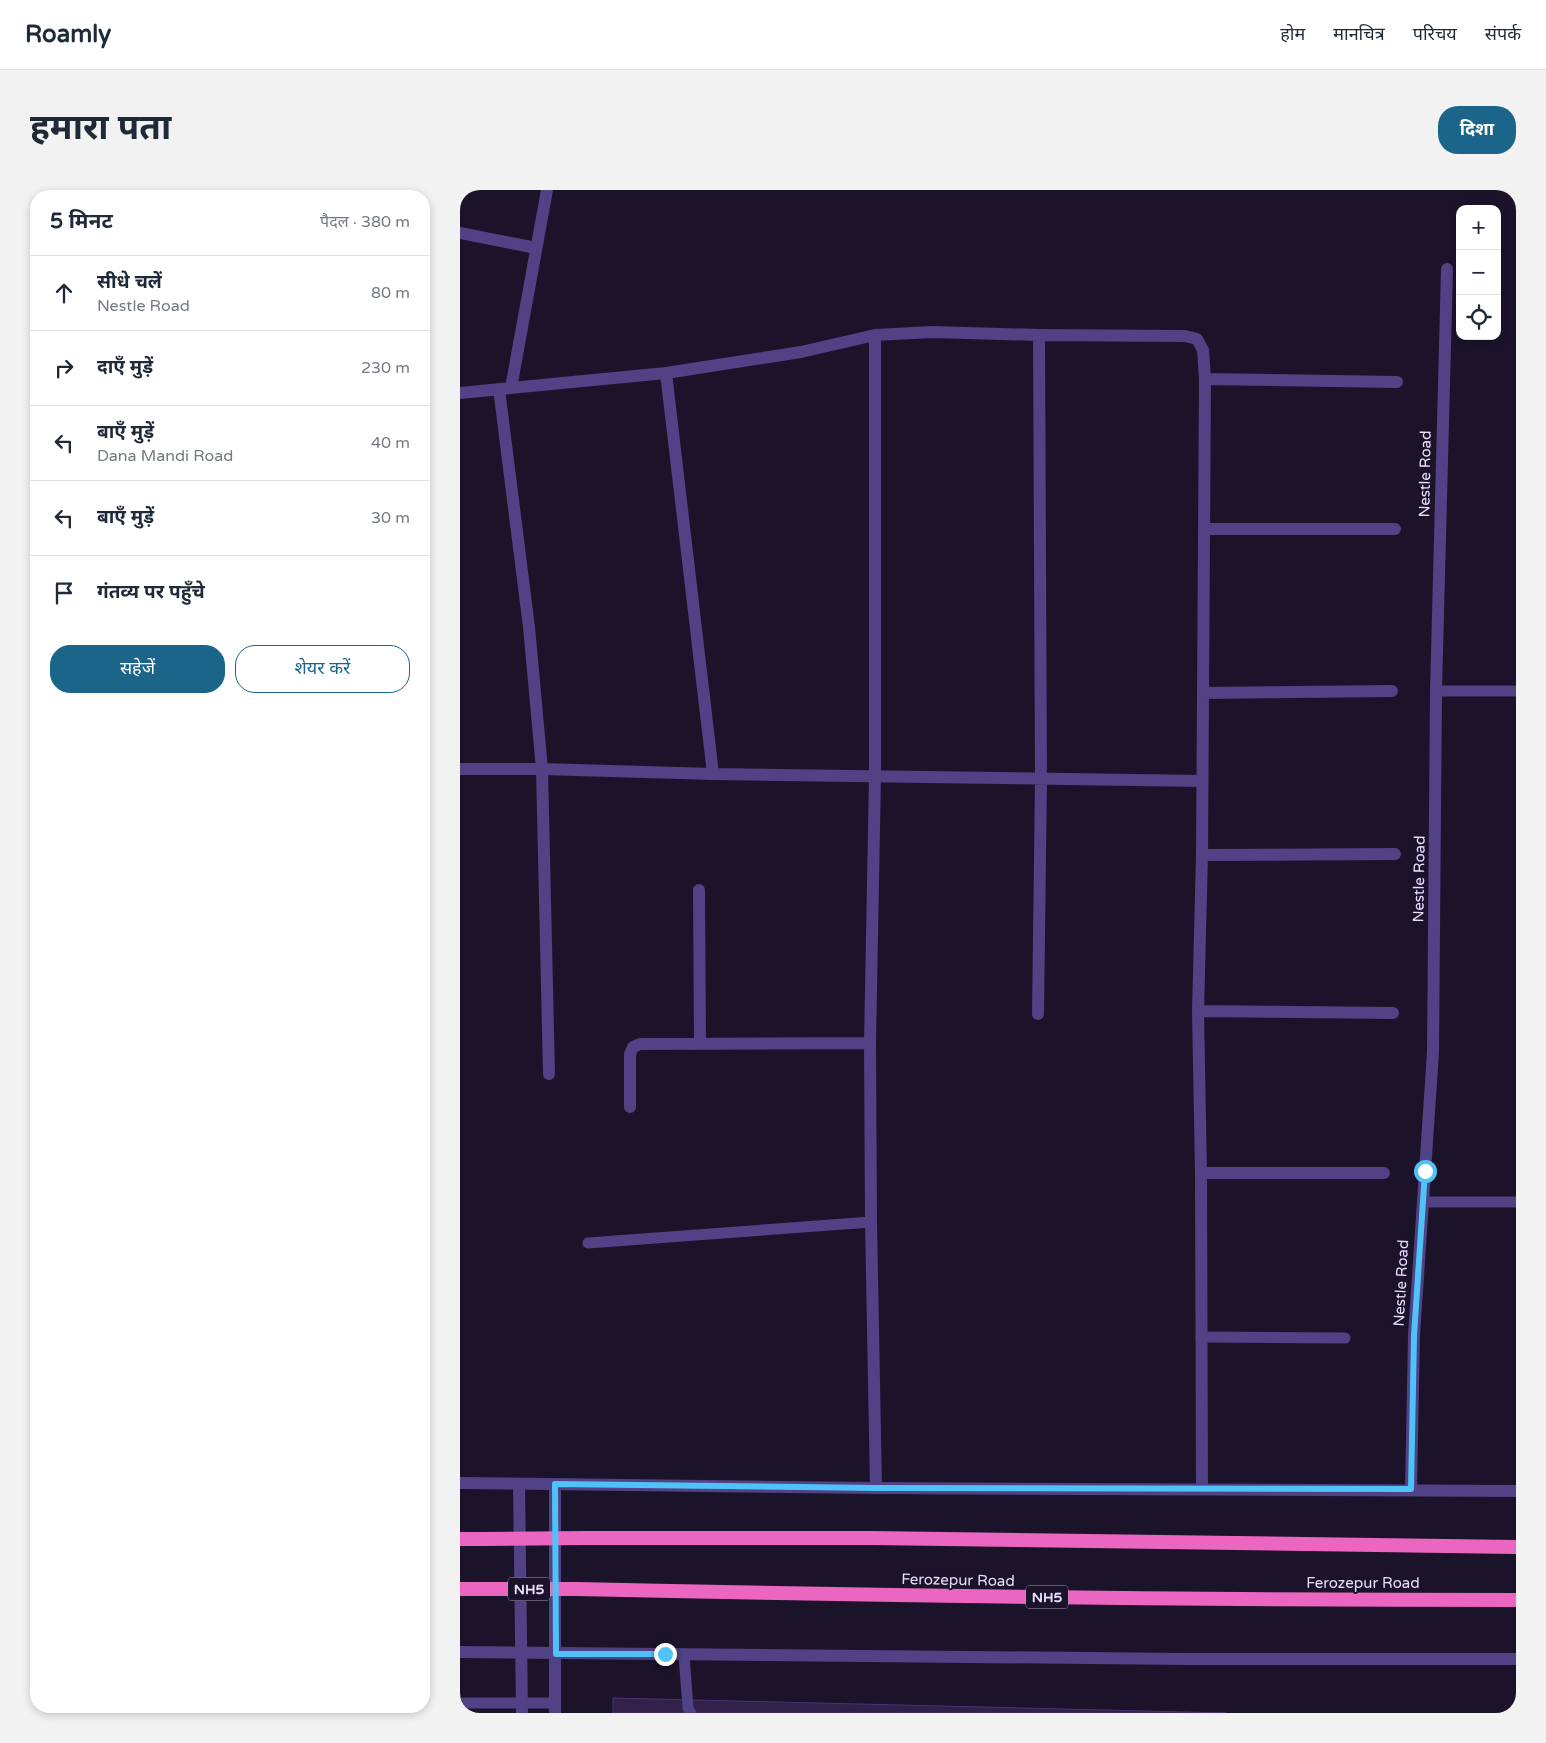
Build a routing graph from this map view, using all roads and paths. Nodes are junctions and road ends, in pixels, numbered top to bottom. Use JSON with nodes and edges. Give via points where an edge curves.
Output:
{"nodes":[{"id":1,"x":547,"y":190,"type":"edge"},
{"id":2,"x":460,"y":233,"type":"edge"},
{"id":3,"x":536,"y":248,"type":"junction"},
{"id":4,"x":1447,"y":269,"type":"dead end"},
{"id":5,"x":875,"y":335,"type":"junction"},
{"id":6,"x":1039,"y":335,"type":"junction"},
{"id":7,"x":666,"y":373,"type":"junction"},
{"id":8,"x":1205,"y":379,"type":"junction"},
{"id":9,"x":1397,"y":382,"type":"dead end"},
{"id":10,"x":505,"y":389,"type":"junction"},
{"id":11,"x":460,"y":393,"type":"edge"},
{"id":12,"x":1204,"y":529,"type":"junction"},
{"id":13,"x":1394,"y":529,"type":"dead end"},
{"id":14,"x":1436,"y":690,"type":"junction"},
{"id":15,"x":1392,"y":691,"type":"dead end"},
{"id":16,"x":1516,"y":691,"type":"edge"},
{"id":17,"x":1202,"y":693,"type":"junction"},
{"id":18,"x":460,"y":769,"type":"edge"},
{"id":19,"x":542,"y":769,"type":"junction"},
{"id":20,"x":713,"y":774,"type":"junction"},
{"id":21,"x":875,"y":776,"type":"junction"},
{"id":22,"x":1041,"y":779,"type":"junction"},
{"id":23,"x":1202,"y":781,"type":"junction"},
{"id":24,"x":1395,"y":854,"type":"dead end"},
{"id":25,"x":1202,"y":855,"type":"junction"},
{"id":26,"x":699,"y":890,"type":"dead end"},
{"id":27,"x":1198,"y":1011,"type":"junction"},
{"id":28,"x":1393,"y":1013,"type":"dead end"},
{"id":29,"x":1038,"y":1014,"type":"dead end"},
{"id":30,"x":700,"y":1044,"type":"junction"},
{"id":31,"x":870,"y":1044,"type":"junction"},
{"id":32,"x":549,"y":1074,"type":"dead end"},
{"id":33,"x":630,"y":1107,"type":"dead end"},
{"id":34,"x":1201,"y":1173,"type":"junction"},
{"id":35,"x":1384,"y":1173,"type":"dead end"},
{"id":36,"x":1423,"y":1202,"type":"junction"},
{"id":37,"x":1516,"y":1202,"type":"edge"},
{"id":38,"x":871,"y":1222,"type":"junction"},
{"id":39,"x":588,"y":1244,"type":"dead end"},
{"id":40,"x":1201,"y":1337,"type":"junction"},
{"id":41,"x":1345,"y":1338,"type":"dead end"},
{"id":42,"x":460,"y":1483,"type":"edge"},
{"id":43,"x":519,"y":1484,"type":"junction"},
{"id":44,"x":555,"y":1484,"type":"junction"},
{"id":45,"x":876,"y":1488,"type":"junction"},
{"id":46,"x":1202,"y":1488,"type":"junction"},
{"id":47,"x":1411,"y":1489,"type":"junction"},
{"id":48,"x":1516,"y":1491,"type":"edge"},
{"id":49,"x":460,"y":1538,"type":"edge"},
{"id":50,"x":1516,"y":1547,"type":"edge"},
{"id":51,"x":460,"y":1589,"type":"edge"},
{"id":52,"x":1516,"y":1600,"type":"edge"},
{"id":53,"x":460,"y":1652,"type":"edge"},
{"id":54,"x":522,"y":1653,"type":"junction"},
{"id":55,"x":556,"y":1654,"type":"junction"},
{"id":56,"x":684,"y":1655,"type":"junction"},
{"id":57,"x":1516,"y":1659,"type":"edge"},
{"id":58,"x":460,"y":1703,"type":"edge"},
{"id":59,"x":522,"y":1708,"type":"edge"},
{"id":60,"x":554,"y":1708,"type":"edge"},
{"id":61,"x":691,"y":1713,"type":"edge"}],
"edges":[{"from":1,"to":3,"type":"street"},
{"from":2,"to":3,"type":"street"},
{"from":3,"to":10,"type":"street"},
{"from":4,"to":14,"type":"street","name":"Nestle Road"},
{"from":5,"to":6,"type":"street","via":[[932,332]]},
{"from":5,"to":7,"type":"street","via":[[801,352]]},
{"from":5,"to":21,"type":"street"},
{"from":6,"to":8,"type":"street","via":[[1185,336],[1197,339],[1203,350]]},
{"from":6,"to":22,"type":"street"},
{"from":7,"to":10,"type":"street"},
{"from":7,"to":20,"type":"street"},
{"from":8,"to":9,"type":"street"},
{"from":8,"to":12,"type":"street"},
{"from":10,"to":11,"type":"street"},
{"from":10,"to":19,"type":"street"},
{"from":12,"to":13,"type":"street"},
{"from":12,"to":17,"type":"street"},
{"from":14,"to":16,"type":"lane"},
{"from":14,"to":36,"type":"street","name":"Nestle Road","via":[[1433,1052]]},
{"from":15,"to":17,"type":"street"},
{"from":17,"to":23,"type":"street"},
{"from":18,"to":19,"type":"street"},
{"from":19,"to":20,"type":"street"},
{"from":19,"to":32,"type":"street"},
{"from":20,"to":21,"type":"street"},
{"from":21,"to":22,"type":"street"},
{"from":21,"to":31,"type":"street"},
{"from":22,"to":23,"type":"street"},
{"from":22,"to":29,"type":"street"},
{"from":23,"to":25,"type":"street"},
{"from":24,"to":25,"type":"street"},
{"from":25,"to":27,"type":"street"},
{"from":26,"to":30,"type":"street"},
{"from":27,"to":28,"type":"street"},
{"from":27,"to":34,"type":"street"},
{"from":30,"to":31,"type":"street"},
{"from":30,"to":33,"type":"street","via":[[640,1044],[633,1047],[629,1062]]},
{"from":31,"to":38,"type":"street"},
{"from":34,"to":35,"type":"street"},
{"from":34,"to":40,"type":"street"},
{"from":36,"to":37,"type":"lane"},
{"from":36,"to":47,"type":"street","name":"Nestle Road","via":[[1414,1336]]},
{"from":38,"to":39,"type":"lane"},
{"from":38,"to":45,"type":"street"},
{"from":40,"to":41,"type":"lane"},
{"from":40,"to":46,"type":"street"},
{"from":42,"to":43,"type":"street"},
{"from":43,"to":44,"type":"street"},
{"from":43,"to":54,"type":"street"},
{"from":44,"to":45,"type":"street"},
{"from":44,"to":55,"type":"street"},
{"from":45,"to":46,"type":"street"},
{"from":46,"to":47,"type":"street"},
{"from":47,"to":48,"type":"street"},
{"from":49,"to":50,"type":"highway","bridge":true,"via":[[871,1538]]},
{"from":51,"to":52,"type":"highway","name":"Ferozepur Road","number":"NH5","bridge":true},
{"from":53,"to":54,"type":"street"},
{"from":54,"to":55,"type":"street"},
{"from":54,"to":59,"type":"street"},
{"from":55,"to":56,"type":"street"},
{"from":55,"to":60,"type":"street"},
{"from":56,"to":57,"type":"street"},
{"from":56,"to":61,"type":"lane"},
{"from":58,"to":59,"type":"lane"},
{"from":59,"to":60,"type":"lane"}]}
